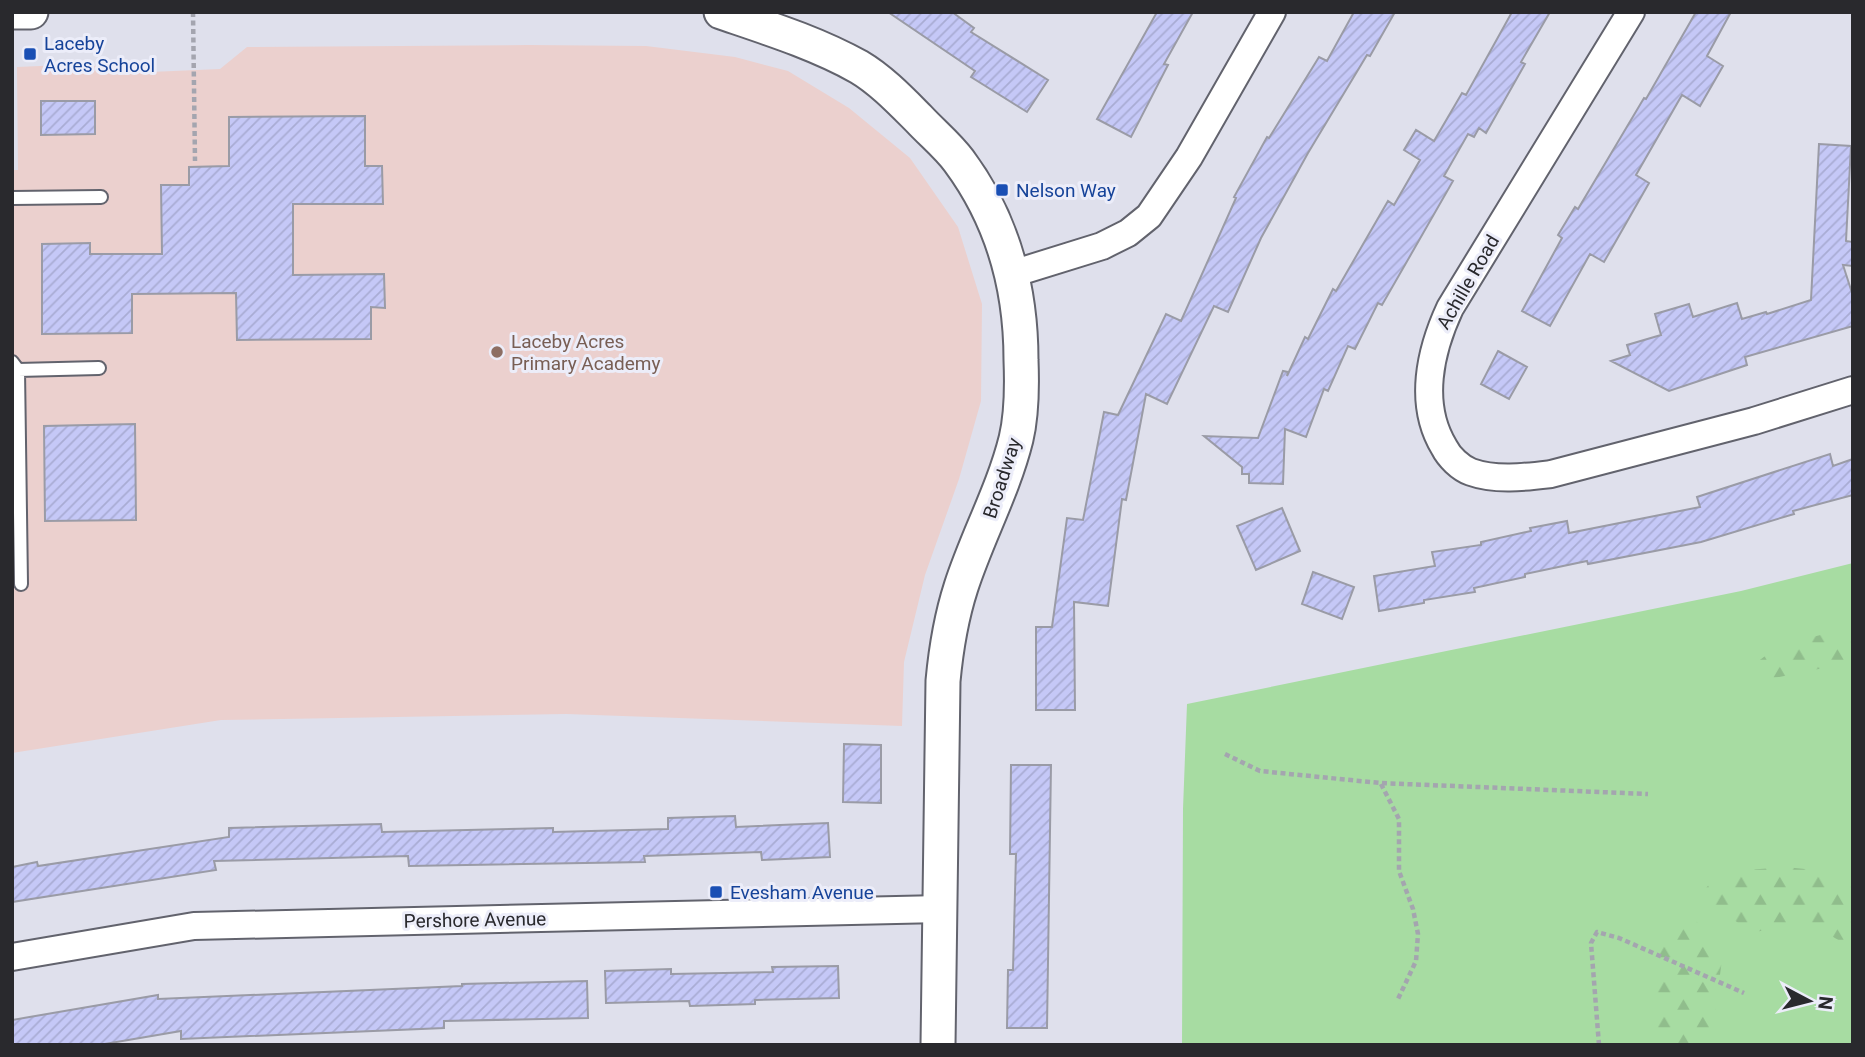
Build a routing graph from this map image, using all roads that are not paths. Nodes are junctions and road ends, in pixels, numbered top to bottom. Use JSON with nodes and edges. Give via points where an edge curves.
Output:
{"nodes":[{"id":1,"x":12,"y":12,"type":"edge"},
{"id":2,"x":31,"y":12,"type":"edge"},
{"id":3,"x":721,"y":12,"type":"edge"},
{"id":4,"x":1272,"y":12,"type":"edge"},
{"id":5,"x":1631,"y":12,"type":"edge"},
{"id":6,"x":102,"y":197,"type":"dead end"},
{"id":7,"x":12,"y":198,"type":"edge"},
{"id":8,"x":1012,"y":274,"type":"junction"},
{"id":9,"x":15,"y":366,"type":"edge"},
{"id":10,"x":99,"y":368,"type":"dead end"},
{"id":11,"x":1853,"y":390,"type":"edge"},
{"id":12,"x":21,"y":584,"type":"dead end"},
{"id":13,"x":941,"y":909,"type":"junction"},
{"id":14,"x":12,"y":957,"type":"edge"},
{"id":15,"x":938,"y":1045,"type":"edge"}],
"edges":[{"from":1,"to":2,"type":"street"},
{"from":3,"to":8,"type":"street","name":"Broadway","via":[[860,68],[897,97],[958,159],[1000,233]]},
{"from":4,"to":8,"type":"street","via":[[1189,157],[1149,216],[1102,246]]},
{"from":5,"to":11,"type":"street","name":"Achille Road","via":[[1438,334],[1428,387],[1437,436],[1449,457],[1469,472],[1522,477],[1551,474],[1755,421]]},
{"from":6,"to":7,"type":"lane"},
{"from":8,"to":13,"type":"street","name":"Broadway","via":[[1021,326],[1017,436],[948,632],[943,681]]},
{"from":9,"to":10,"type":"lane"},
{"from":9,"to":12,"type":"lane"},
{"from":13,"to":14,"type":"street","name":"Pershore Avenue","via":[[194,926]]},
{"from":13,"to":15,"type":"street","name":"Broadway"}]}
